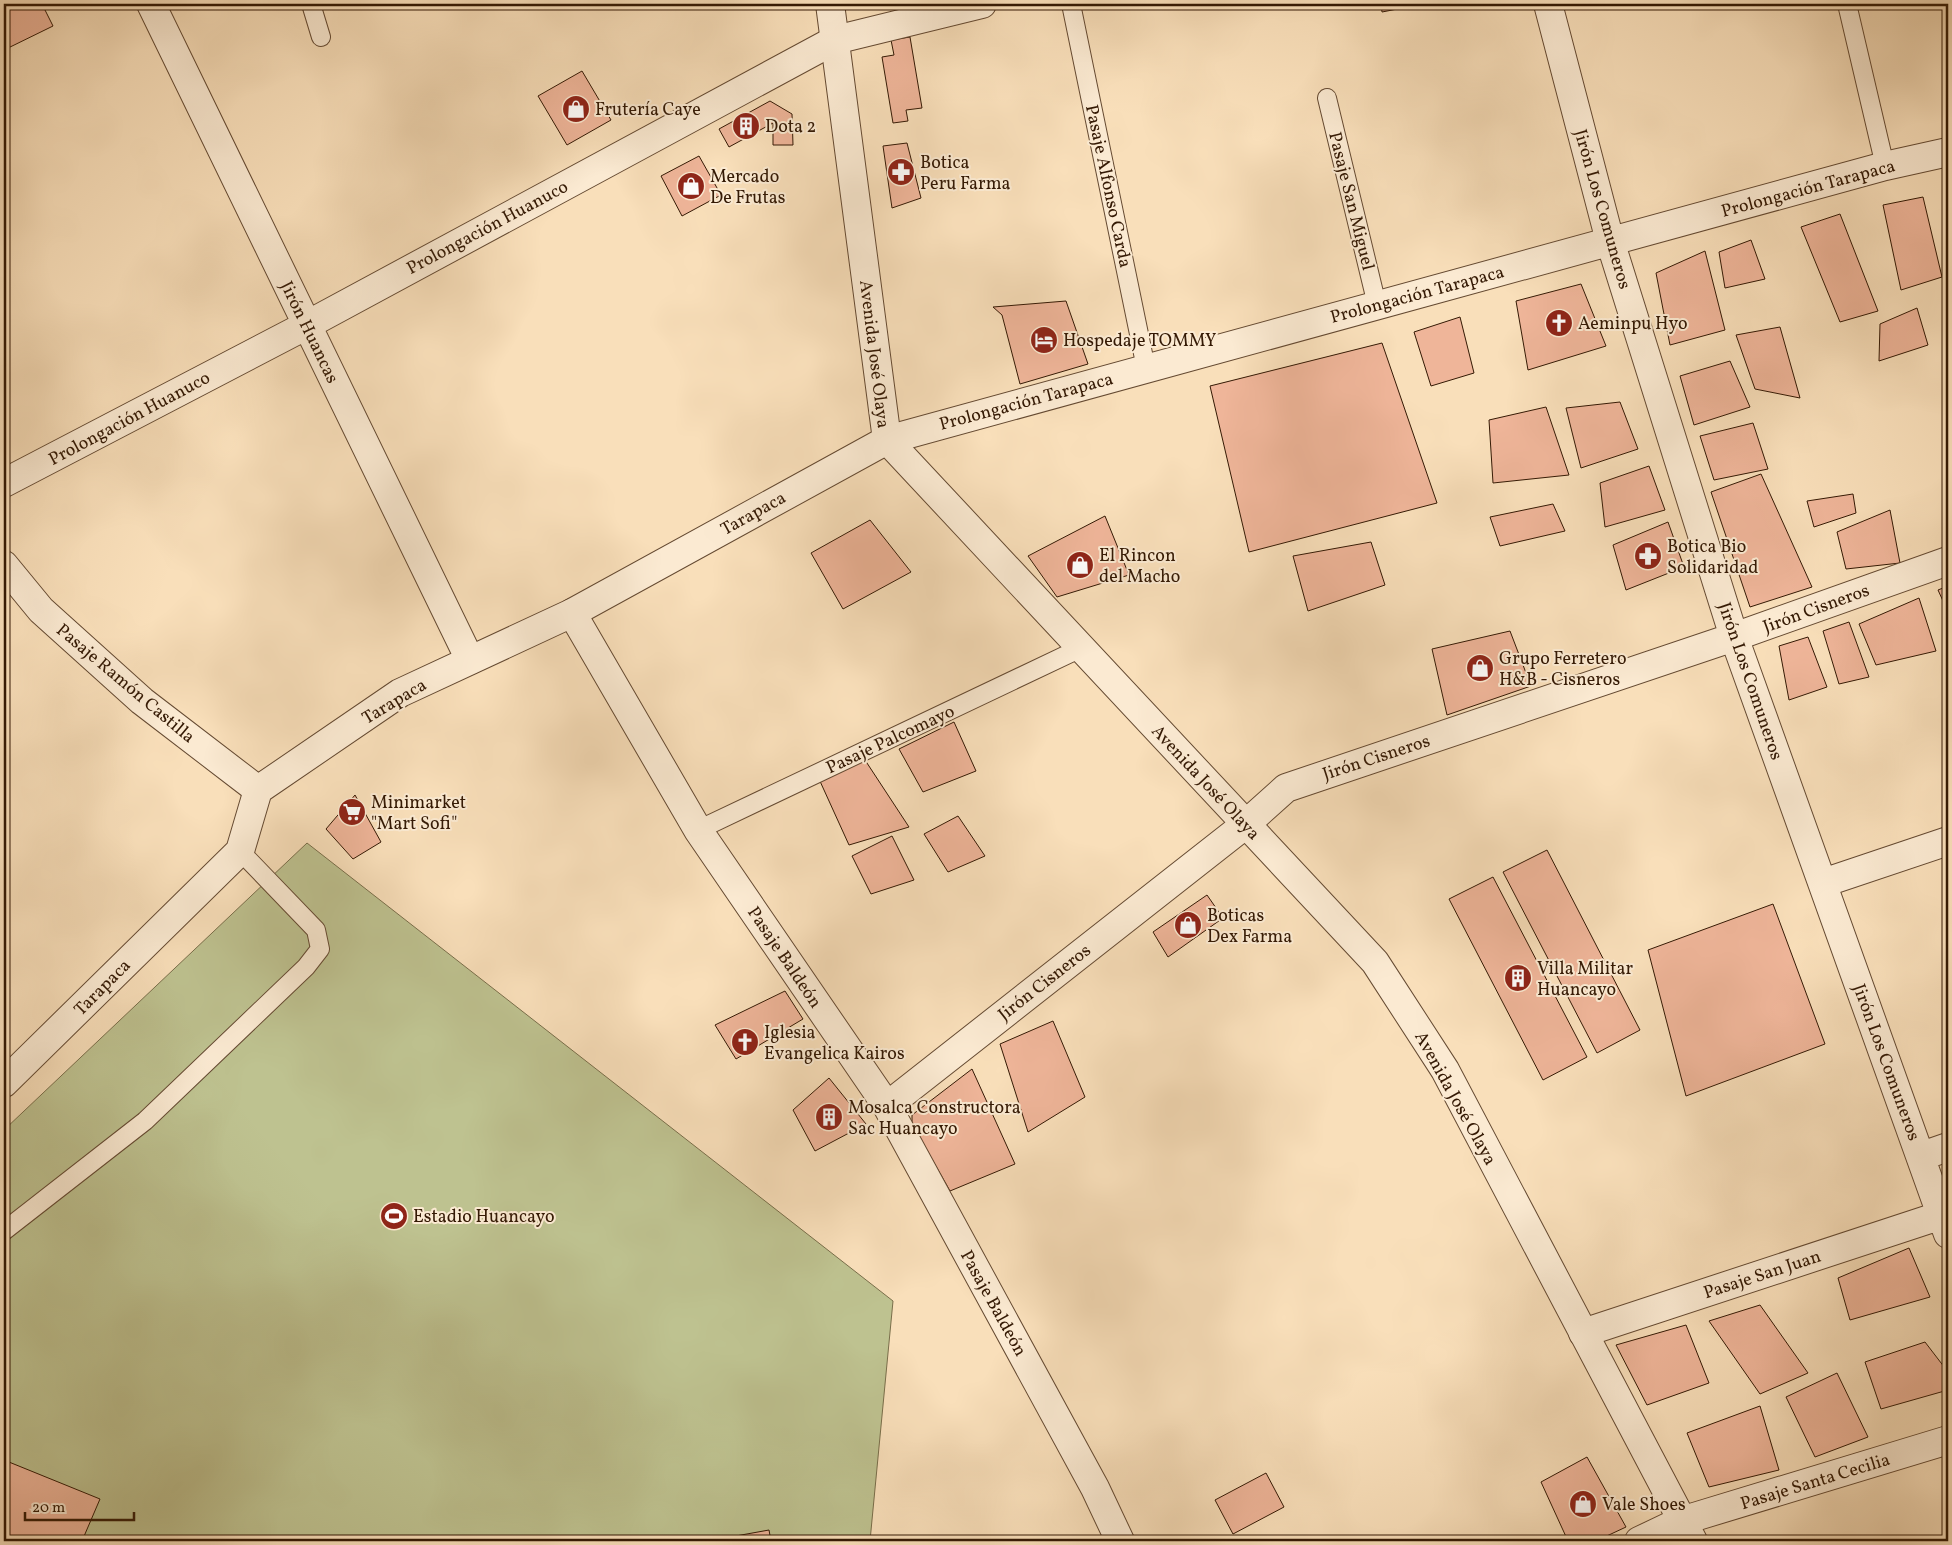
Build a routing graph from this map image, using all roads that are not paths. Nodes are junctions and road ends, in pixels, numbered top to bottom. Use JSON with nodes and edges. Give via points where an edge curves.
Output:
{"nodes":[{"id":1,"x":151,"y":4,"type":"edge"},
{"id":2,"x":311,"y":4,"type":"edge"},
{"id":3,"x":830,"y":4,"type":"edge"},
{"id":4,"x":982,"y":4,"type":"edge"},
{"id":5,"x":1071,"y":4,"type":"edge"},
{"id":6,"x":1548,"y":4,"type":"edge"},
{"id":7,"x":1847,"y":4,"type":"edge"},
{"id":8,"x":321,"y":36,"type":"dead end"},
{"id":9,"x":835,"y":40,"type":"junction"},
{"id":10,"x":1327,"y":98,"type":"dead end"},
{"id":11,"x":1948,"y":152,"type":"edge"},
{"id":12,"x":1885,"y":166,"type":"junction"},
{"id":13,"x":1610,"y":241,"type":"junction"},
{"id":14,"x":1377,"y":305,"type":"junction"},
{"id":15,"x":306,"y":325,"type":"junction"},
{"id":16,"x":1146,"y":368,"type":"junction"},
{"id":17,"x":887,"y":440,"type":"junction"},
{"id":18,"x":4,"y":483,"type":"edge"},
{"id":19,"x":1948,"y":561,"type":"edge"},
{"id":20,"x":4,"y":565,"type":"edge"},
{"id":21,"x":572,"y":613,"type":"junction"},
{"id":22,"x":1734,"y":637,"type":"junction"},
{"id":23,"x":1081,"y":648,"type":"junction"},
{"id":24,"x":470,"y":660,"type":"junction"},
{"id":25,"x":258,"y":790,"type":"junction"},
{"id":26,"x":1246,"y":824,"type":"junction"},
{"id":27,"x":698,"y":830,"type":"junction"},
{"id":28,"x":1948,"y":841,"type":"edge"},
{"id":29,"x":240,"y":851,"type":"junction"},
{"id":30,"x":1822,"y":883,"type":"junction"},
{"id":31,"x":4,"y":1083,"type":"edge"},
{"id":32,"x":887,"y":1106,"type":"junction"},
{"id":33,"x":1948,"y":1147,"type":"edge"},
{"id":34,"x":1922,"y":1156,"type":"junction"},
{"id":35,"x":1945,"y":1225,"type":"edge"},
{"id":36,"x":4,"y":1231,"type":"edge"},
{"id":37,"x":1583,"y":1334,"type":"junction"},
{"id":38,"x":1948,"y":1440,"type":"edge"},
{"id":39,"x":1687,"y":1531,"type":"edge"},
{"id":40,"x":1120,"y":1541,"type":"edge"},
{"id":41,"x":1639,"y":1541,"type":"edge"}],
"edges":[{"from":1,"to":15,"type":"street","name":"Jirón Huancas"},
{"from":2,"to":8,"type":"lane"},
{"from":3,"to":9,"type":"street","name":"Avenida José Olaya"},
{"from":4,"to":9,"type":"street","name":"Prolongación Huanuco"},
{"from":5,"to":16,"type":"lane","name":"Pasaje Alfonso Carda"},
{"from":6,"to":13,"type":"street","name":"Jirón Los Comuneros"},
{"from":7,"to":12,"type":"lane"},
{"from":9,"to":15,"type":"street","name":"Prolongación Huanuco"},
{"from":9,"to":17,"type":"street","name":"Avenida José Olaya"},
{"from":10,"to":14,"type":"lane","name":"Pasaje San Miguel"},
{"from":11,"to":12,"type":"street","name":"Prolongación Tarapaca"},
{"from":12,"to":13,"type":"street","name":"Prolongación Tarapaca"},
{"from":13,"to":14,"type":"street","name":"Prolongación Tarapaca"},
{"from":13,"to":22,"type":"street","name":"Jirón Los Comuneros"},
{"from":14,"to":16,"type":"street","name":"Prolongación Tarapaca"},
{"from":15,"to":18,"type":"street","name":"Prolongación Huanuco"},
{"from":15,"to":24,"type":"street","name":"Jirón Huancas"},
{"from":16,"to":17,"type":"street","name":"Prolongación Tarapaca"},
{"from":17,"to":21,"type":"street","name":"Tarapaca"},
{"from":17,"to":23,"type":"street","name":"Avenida José Olaya"},
{"from":19,"to":22,"type":"street","name":"Jirón Cisneros"},
{"from":20,"to":25,"type":"street","name":"Pasaje Ramón Castilla","via":[[41,610],[142,701]]},
{"from":21,"to":24,"type":"street","name":"Tarapaca"},
{"from":21,"to":27,"type":"street","name":"Pasaje Baldeón"},
{"from":22,"to":26,"type":"street","name":"Jirón Cisneros","via":[[1286,788]]},
{"from":22,"to":30,"type":"street","name":"Jirón Los Comuneros"},
{"from":23,"to":26,"type":"street","name":"Avenida José Olaya"},
{"from":23,"to":27,"type":"lane","name":"Pasaje Palcomayo"},
{"from":24,"to":25,"type":"street","name":"Tarapaca","via":[[400,693]]},
{"from":25,"to":29,"type":"street","name":"Tarapaca"},
{"from":26,"to":32,"type":"street","name":"Jirón Cisneros"},
{"from":26,"to":37,"type":"street","name":"Avenida José Olaya","via":[[1375,962],[1445,1070]]},
{"from":27,"to":32,"type":"street","name":"Pasaje Baldeón"},
{"from":28,"to":30,"type":"street"},
{"from":29,"to":31,"type":"street","name":"Tarapaca"},
{"from":29,"to":36,"type":"lane","via":[[316,930],[320,949],[306,967],[145,1121]]},
{"from":30,"to":34,"type":"street","name":"Jirón Los Comuneros"},
{"from":32,"to":40,"type":"street","name":"Pasaje Baldeón","via":[[1095,1488]]},
{"from":33,"to":34,"type":"street"},
{"from":34,"to":35,"type":"street","name":"Jirón Los Comuneros"},
{"from":35,"to":37,"type":"street","name":"Pasaje San Juan"},
{"from":37,"to":39,"type":"street","name":"Avenida José Olaya"},
{"from":38,"to":39,"type":"street","name":"Pasaje Santa Cecilia"},
{"from":39,"to":41,"type":"street","name":"Pasaje Santa Cecilia"}]}
